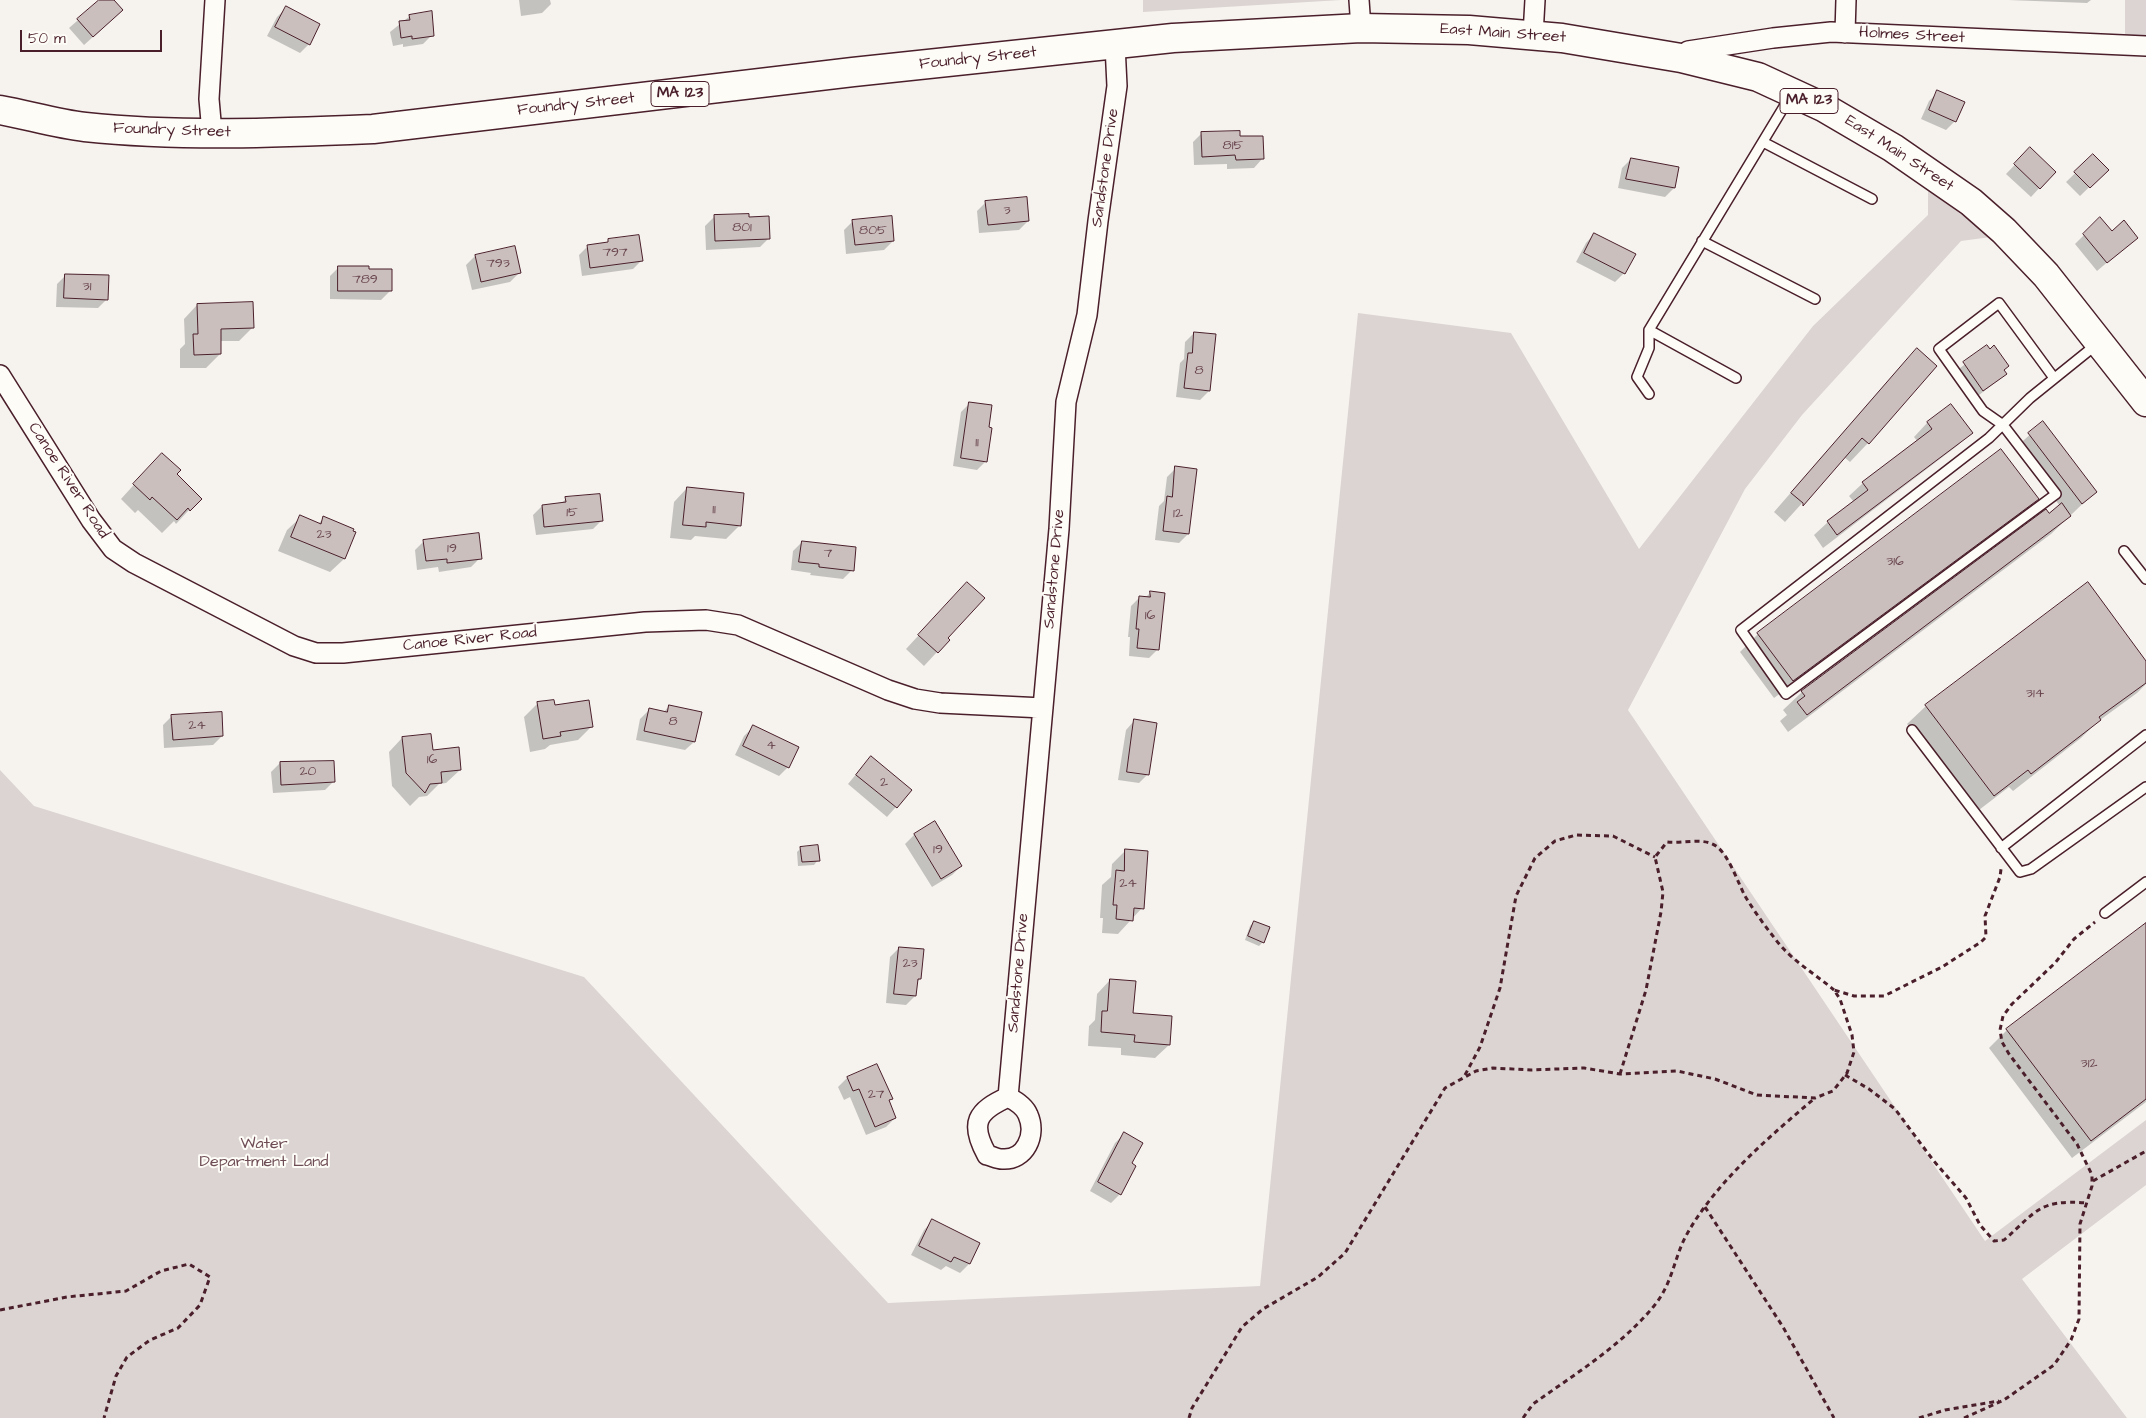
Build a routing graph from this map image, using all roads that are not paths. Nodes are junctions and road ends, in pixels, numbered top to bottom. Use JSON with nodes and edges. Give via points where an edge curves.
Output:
{"nodes":[{"id":1,"x":215,"y":0,"type":"edge"},
{"id":2,"x":1359,"y":0,"type":"edge"},
{"id":3,"x":1535,"y":0,"type":"edge"},
{"id":4,"x":1846,"y":0,"type":"edge"},
{"id":5,"x":1361,"y":28,"type":"junction"},
{"id":6,"x":1845,"y":33,"type":"junction"},
{"id":7,"x":1533,"y":35,"type":"junction"},
{"id":8,"x":1115,"y":45,"type":"junction"},
{"id":9,"x":2146,"y":46,"type":"edge"},
{"id":10,"x":1681,"y":58,"type":"junction"},
{"id":11,"x":1792,"y":93,"type":"junction"},
{"id":12,"x":0,"y":110,"type":"edge"},
{"id":13,"x":212,"y":133,"type":"junction"},
{"id":14,"x":1763,"y":142,"type":"junction"},
{"id":15,"x":1872,"y":200,"type":"dead end"},
{"id":16,"x":1702,"y":241,"type":"junction"},
{"id":17,"x":1815,"y":299,"type":"dead end"},
{"id":18,"x":1648,"y":330,"type":"junction"},
{"id":19,"x":2100,"y":342,"type":"junction"},
{"id":20,"x":0,"y":375,"type":"edge"},
{"id":21,"x":1736,"y":378,"type":"dead end"},
{"id":22,"x":2054,"y":378,"type":"junction"},
{"id":23,"x":1649,"y":394,"type":"dead end"},
{"id":24,"x":2146,"y":402,"type":"edge"},
{"id":25,"x":2003,"y":425,"type":"junction"},
{"id":26,"x":2124,"y":550,"type":"dead end"},
{"id":27,"x":2146,"y":579,"type":"edge"},
{"id":28,"x":1043,"y":708,"type":"junction"},
{"id":29,"x":1912,"y":730,"type":"dead end"},
{"id":30,"x":2146,"y":735,"type":"edge"},
{"id":31,"x":2146,"y":787,"type":"edge"},
{"id":32,"x":2001,"y":848,"type":"junction"},
{"id":33,"x":2146,"y":882,"type":"edge"},
{"id":34,"x":2105,"y":914,"type":"road end"},
{"id":35,"x":1008,"y":1097,"type":"dead end"}],
"edges":[{"from":1,"to":13,"type":"street","via":[[209,99]]},
{"from":2,"to":5,"type":"street"},
{"from":3,"to":7,"type":"street"},
{"from":4,"to":6,"type":"street"},
{"from":5,"to":7,"type":"highway","name":"East Main Street","number":"MA 123"},
{"from":5,"to":8,"type":"highway","name":"Foundry Street","number":"MA 123","via":[[1173,38]]},
{"from":6,"to":9,"type":"street","name":"Holmes Street"},
{"from":6,"to":10,"type":"street","name":"Holmes Street","via":[[1719,46],[1688,51]]},
{"from":7,"to":10,"type":"highway","name":"East Main Street","number":"MA 123"},
{"from":8,"to":13,"type":"highway","name":"Foundry Street","number":"MA 123","via":[[853,72],[373,129]]},
{"from":8,"to":28,"type":"street","name":"Sandstone Drive","via":[[1118,86],[1087,315],[1066,402]]},
{"from":10,"to":11,"type":"highway","name":"East Main Street","number":"MA 123","via":[[1758,77]]},
{"from":11,"to":14,"type":"lane"},
{"from":11,"to":19,"type":"highway","name":"East Main Street","number":"MA 123","via":[[1855,125],[1971,202],[2046,275]]},
{"from":12,"to":13,"type":"highway","name":"Foundry Street","number":"MA 123","via":[[83,126]]},
{"from":14,"to":15,"type":"lane"},
{"from":14,"to":16,"type":"lane"},
{"from":16,"to":17,"type":"lane"},
{"from":16,"to":18,"type":"lane"},
{"from":18,"to":21,"type":"lane"},
{"from":18,"to":23,"type":"lane","via":[[1649,348],[1637,376]]},
{"from":19,"to":22,"type":"lane"},
{"from":19,"to":24,"type":"highway","name":"East Main Street","number":"MA 123"},
{"from":20,"to":28,"type":"street","name":"Canoe River Road","via":[[113,550],[294,646],[316,653],[343,653],[645,622],[706,620],[738,625],[915,700]]},
{"from":22,"to":25,"type":"lane"},
{"from":22,"to":25,"type":"lane","via":[[1999,303],[1939,350],[1982,411]]},
{"from":25,"to":25,"type":"lane","via":[[1741,630],[1786,694],[2056,494]]},
{"from":26,"to":27,"type":"lane"},
{"from":28,"to":35,"type":"street","name":"Sandstone Drive"},
{"from":29,"to":32,"type":"lane"},
{"from":30,"to":32,"type":"lane"},
{"from":31,"to":32,"type":"lane","via":[[2026,872],[2018,870]]},
{"from":33,"to":34,"type":"lane"}]}
